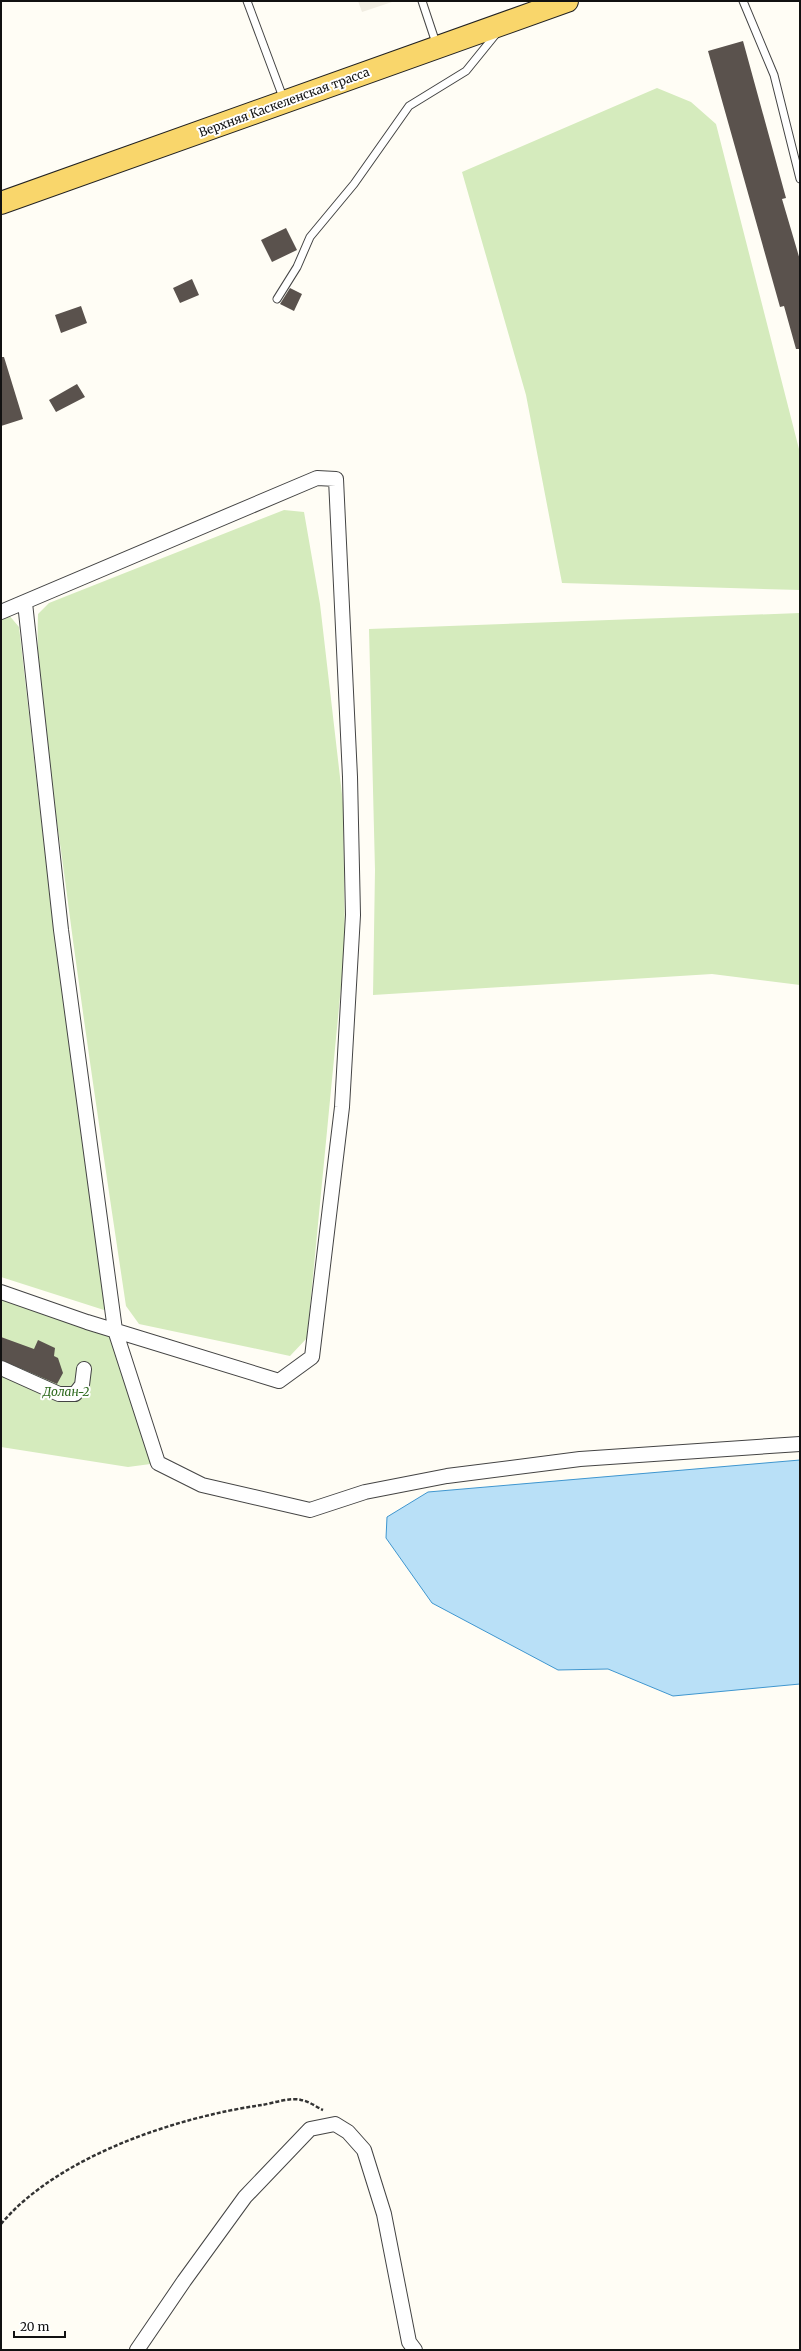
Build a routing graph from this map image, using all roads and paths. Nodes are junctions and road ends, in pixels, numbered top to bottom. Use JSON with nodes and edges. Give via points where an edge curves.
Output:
{"nodes":[{"id":1,"x":247,"y":1,"type":"edge"},
{"id":2,"x":422,"y":1,"type":"edge"},
{"id":3,"x":567,"y":1,"type":"edge"},
{"id":4,"x":742,"y":1,"type":"edge"},
{"id":5,"x":503,"y":24,"type":"junction"},
{"id":6,"x":437,"y":48,"type":"junction"},
{"id":7,"x":284,"y":102,"type":"junction"},
{"id":8,"x":800,"y":179,"type":"edge"},
{"id":9,"x":3,"y":200,"type":"edge"},
{"id":10,"x":277,"y":299,"type":"dead end"},
{"id":11,"x":25,"y":603,"type":"junction"},
{"id":12,"x":1,"y":612,"type":"edge"},
{"id":13,"x":1,"y":1292,"type":"edge"},
{"id":14,"x":115,"y":1330,"type":"junction"},
{"id":15,"x":1,"y":1368,"type":"edge"},
{"id":16,"x":84,"y":1369,"type":"dead end"},
{"id":17,"x":800,"y":1444,"type":"edge"},
{"id":18,"x":335,"y":2124,"type":"junction"},
{"id":19,"x":1,"y":2224,"type":"edge"},
{"id":20,"x":137,"y":2350,"type":"edge"},
{"id":21,"x":415,"y":2350,"type":"edge"}],
"edges":[{"from":1,"to":7,"type":"lane"},
{"from":2,"to":6,"type":"lane"},
{"from":3,"to":5,"type":"main road","name":"Верхняя Каскеленская трасса"},
{"from":4,"to":8,"type":"lane","via":[[774,75]]},
{"from":5,"to":6,"type":"main road","name":"Верхняя Каскеленская трасса"},
{"from":5,"to":10,"type":"lane","via":[[466,71],[409,106],[354,184],[310,237],[297,267]]},
{"from":6,"to":7,"type":"main road","name":"Верхняя Каскеленская трасса"},
{"from":7,"to":9,"type":"main road","name":"Верхняя Каскеленская трасса"},
{"from":11,"to":12,"type":"street"},
{"from":11,"to":14,"type":"street","via":[[61,930]]},
{"from":11,"to":14,"type":"street","via":[[317,478],[336,479],[350,777],[353,914],[342,1107],[312,1357],[279,1381]]},
{"from":13,"to":14,"type":"street"},
{"from":14,"to":17,"type":"street","via":[[158,1463],[202,1485],[310,1510],[365,1492],[447,1476],[580,1459]]},
{"from":15,"to":16,"type":"street","via":[[59,1394],[75,1394],[82,1385]]},
{"from":18,"to":19,"type":"path","via":[[325,2111],[301,2099],[223,2110],[149,2132],[70,2168],[14,2208]]},
{"from":18,"to":20,"type":"street","via":[[310,2129],[245,2197]]},
{"from":18,"to":21,"type":"street","via":[[348,2132],[364,2150],[384,2214],[409,2342]]}]}
